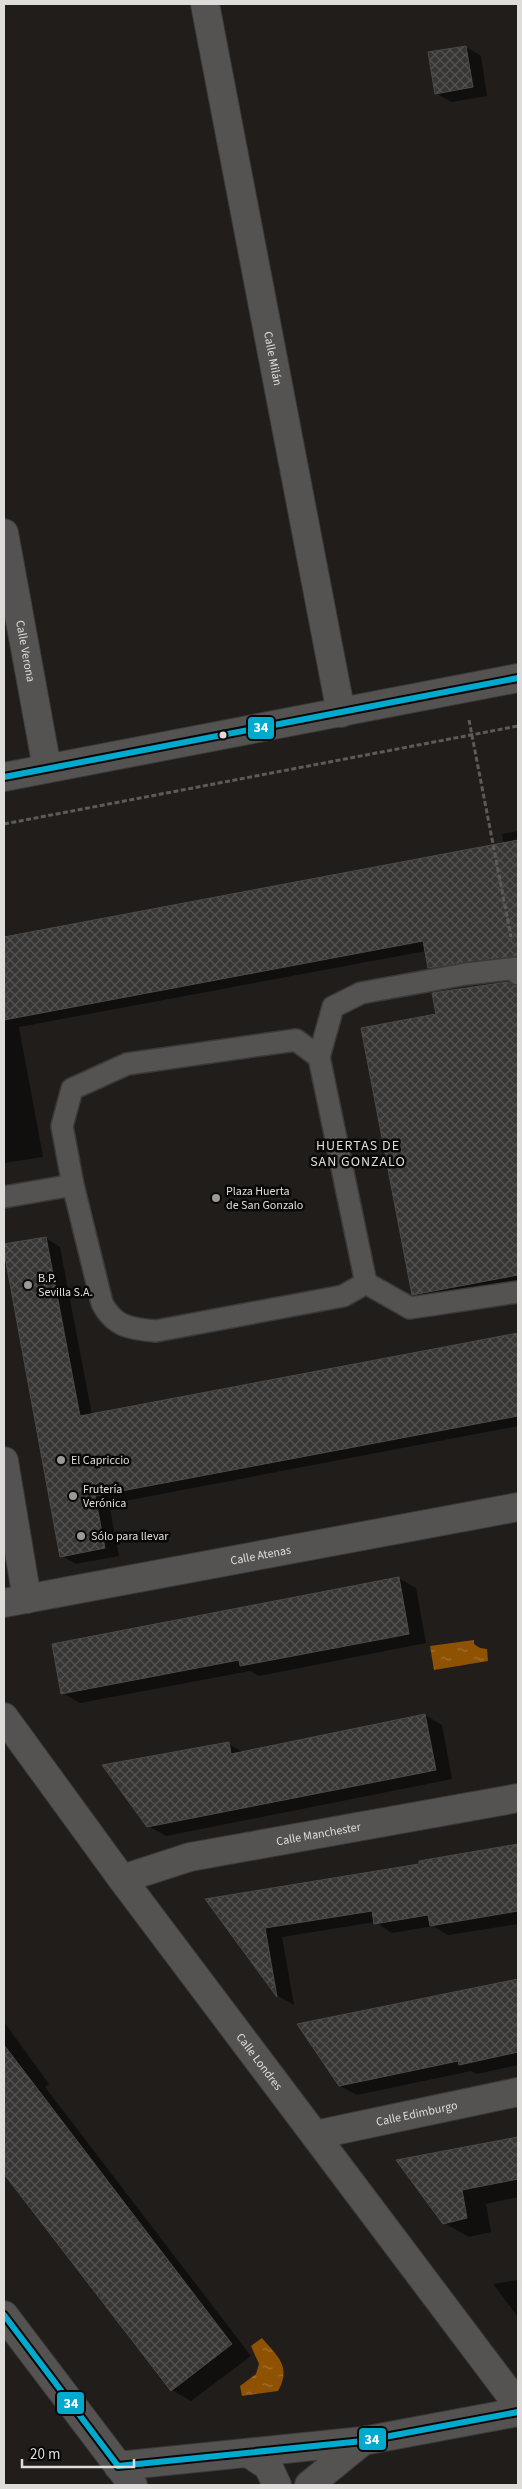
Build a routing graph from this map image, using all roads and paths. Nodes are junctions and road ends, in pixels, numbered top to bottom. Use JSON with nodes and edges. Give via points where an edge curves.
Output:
{"nodes":[{"id":1,"x":205,"y":4,"type":"edge"},
{"id":2,"x":4,"y":533,"type":"edge"},
{"id":3,"x":518,"y":678,"type":"edge"},
{"id":4,"x":463,"y":690,"type":"junction"},
{"id":5,"x":341,"y":713,"type":"junction"},
{"id":6,"x":518,"y":726,"type":"edge"},
{"id":7,"x":472,"y":734,"type":"junction"},
{"id":8,"x":47,"y":768,"type":"junction"},
{"id":9,"x":4,"y":777,"type":"edge"},
{"id":10,"x":4,"y":824,"type":"edge"},
{"id":11,"x":517,"y":971,"type":"edge"},
{"id":12,"x":319,"y":1057,"type":"junction"},
{"id":13,"x":73,"y":1184,"type":"junction"},
{"id":14,"x":4,"y":1197,"type":"edge"},
{"id":15,"x":366,"y":1283,"type":"junction"},
{"id":16,"x":518,"y":1292,"type":"edge"},
{"id":17,"x":4,"y":1462,"type":"edge"},
{"id":18,"x":518,"y":1507,"type":"edge"},
{"id":19,"x":16,"y":1601,"type":"edge"},
{"id":20,"x":4,"y":1716,"type":"edge"},
{"id":21,"x":518,"y":1798,"type":"edge"},
{"id":22,"x":122,"y":1879,"type":"junction"},
{"id":23,"x":518,"y":2092,"type":"edge"},
{"id":24,"x":315,"y":2135,"type":"junction"},
{"id":25,"x":4,"y":2314,"type":"edge"},
{"id":26,"x":518,"y":2405,"type":"edge"},
{"id":27,"x":518,"y":2412,"type":"edge"},
{"id":28,"x":363,"y":2441,"type":"junction"},
{"id":29,"x":248,"y":2453,"type":"junction"},
{"id":30,"x":125,"y":2476,"type":"edge"},
{"id":31,"x":277,"y":2485,"type":"edge"},
{"id":32,"x":309,"y":2485,"type":"edge"}],
"edges":[{"from":1,"to":5,"type":"street","name":"Calle Milán"},
{"from":2,"to":8,"type":"street","name":"Calle Verona"},
{"from":3,"to":4,"type":"street"},
{"from":4,"to":5,"type":"street"},
{"from":4,"to":7,"type":"path"},
{"from":5,"to":8,"type":"street"},
{"from":6,"to":7,"type":"path"},
{"from":7,"to":10,"type":"path"},
{"from":7,"to":11,"type":"path"},
{"from":8,"to":9,"type":"street"},
{"from":11,"to":12,"type":"lane","via":[[466,974],[361,993],[333,1007]]},
{"from":12,"to":13,"type":"lane","via":[[296,1040],[127,1064],[72,1089],[62,1126]]},
{"from":12,"to":15,"type":"lane"},
{"from":13,"to":14,"type":"lane"},
{"from":13,"to":15,"type":"lane","via":[[102,1303],[108,1316],[124,1326],[156,1331],[343,1296]]},
{"from":15,"to":16,"type":"lane","via":[[410,1308]]},
{"from":17,"to":19,"type":"street"},
{"from":18,"to":19,"type":"street","name":"Calle Atenas"},
{"from":20,"to":22,"type":"street","name":"Calle Londres"},
{"from":21,"to":22,"type":"street","name":"Calle Manchester","via":[[190,1857]]},
{"from":22,"to":24,"type":"street","name":"Calle Londres"},
{"from":23,"to":24,"type":"street","name":"Calle Edimburgo"},
{"from":24,"to":26,"type":"street","name":"Calle Londres"},
{"from":25,"to":30,"type":"street"},
{"from":27,"to":28,"type":"street"},
{"from":28,"to":29,"type":"street"},
{"from":28,"to":32,"type":"street"},
{"from":29,"to":30,"type":"street"},
{"from":29,"to":31,"type":"street","via":[[268,2466]]}]}
